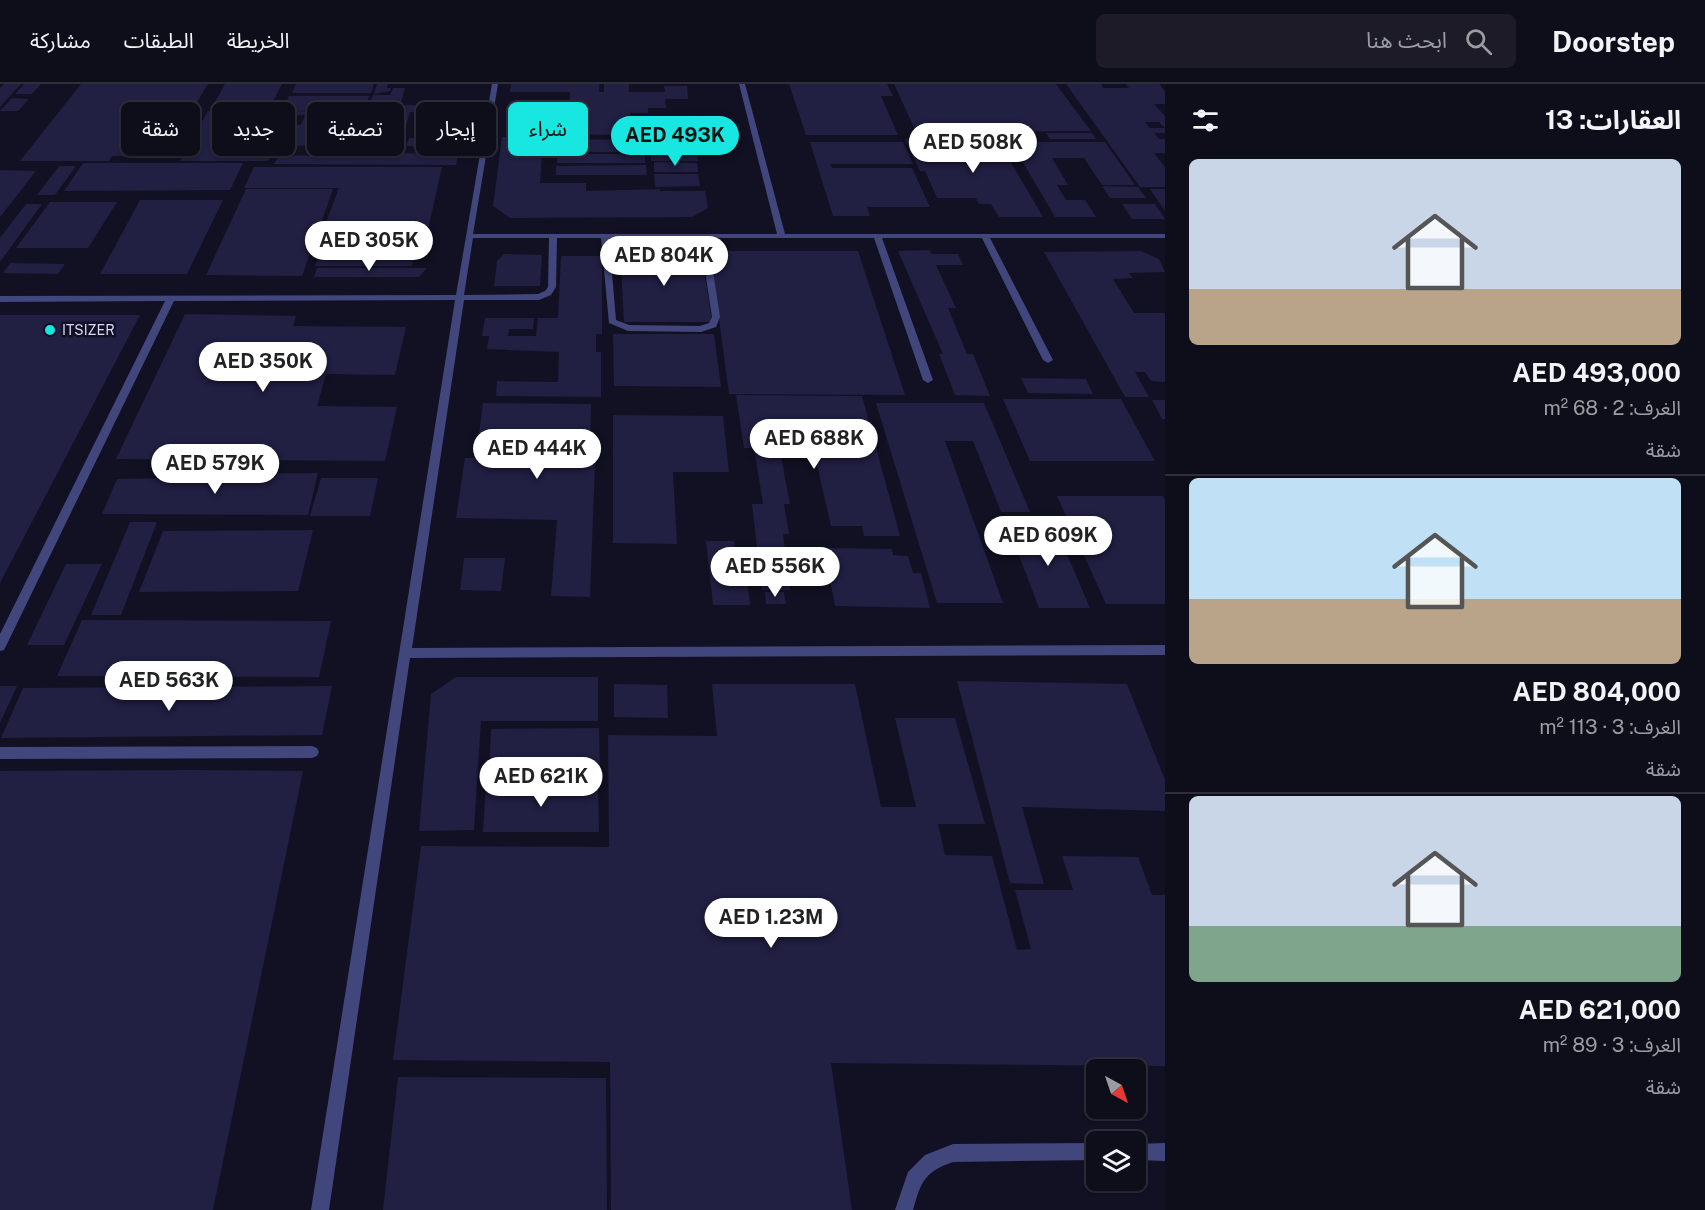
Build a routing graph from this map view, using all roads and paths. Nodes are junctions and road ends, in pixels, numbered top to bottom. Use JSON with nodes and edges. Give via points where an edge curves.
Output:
{"nodes":[{"id":1,"x":495,"y":84,"type":"edge"},
{"id":2,"x":741,"y":84,"type":"edge"},
{"id":3,"x":469,"y":236,"type":"junction"},
{"id":4,"x":553,"y":236,"type":"junction"},
{"id":5,"x":606,"y":236,"type":"junction"},
{"id":6,"x":704,"y":236,"type":"junction"},
{"id":7,"x":782,"y":236,"type":"junction"},
{"id":8,"x":877,"y":236,"type":"junction"},
{"id":9,"x":985,"y":236,"type":"junction"},
{"id":10,"x":1165,"y":236,"type":"edge"},
{"id":11,"x":459,"y":297,"type":"junction"},
{"id":12,"x":171,"y":298,"type":"junction"},
{"id":13,"x":0,"y":299,"type":"edge"},
{"id":14,"x":1048,"y":360,"type":"dead end"},
{"id":15,"x":928,"y":380,"type":"dead end"},
{"id":16,"x":0,"y":646,"type":"edge"},
{"id":17,"x":1165,"y":650,"type":"edge"},
{"id":18,"x":405,"y":653,"type":"junction"},
{"id":19,"x":312,"y":752,"type":"dead end"},
{"id":20,"x":0,"y":753,"type":"edge"},
{"id":21,"x":1086,"y":1152,"type":"edge"},
{"id":22,"x":1146,"y":1152,"type":"edge"},
{"id":23,"x":1165,"y":1152,"type":"edge"},
{"id":24,"x":320,"y":1210,"type":"edge"},
{"id":25,"x":904,"y":1210,"type":"edge"}],
"edges":[{"from":1,"to":3,"type":"lane"},
{"from":2,"to":7,"type":"lane"},
{"from":3,"to":4,"type":"lane"},
{"from":3,"to":11,"type":"lane"},
{"from":4,"to":5,"type":"lane"},
{"from":4,"to":11,"type":"lane","via":[[552,287],[548,293],[533,298]]},
{"from":5,"to":6,"type":"lane"},
{"from":5,"to":6,"type":"lane","via":[[612,321],[628,328],[691,329],[713,325],[716,317]]},
{"from":6,"to":7,"type":"lane"},
{"from":7,"to":8,"type":"lane"},
{"from":8,"to":9,"type":"lane"},
{"from":8,"to":15,"type":"lane"},
{"from":9,"to":10,"type":"lane"},
{"from":9,"to":14,"type":"lane"},
{"from":11,"to":12,"type":"lane"},
{"from":11,"to":18,"type":"lane"},
{"from":12,"to":13,"type":"lane"},
{"from":12,"to":16,"type":"lane"},
{"from":17,"to":18,"type":"lane"},
{"from":18,"to":24,"type":"lane"},
{"from":19,"to":20,"type":"lane"},
{"from":21,"to":25,"type":"lane","via":[[953,1153],[931,1161],[914,1178]]},
{"from":22,"to":23,"type":"lane"}]}
